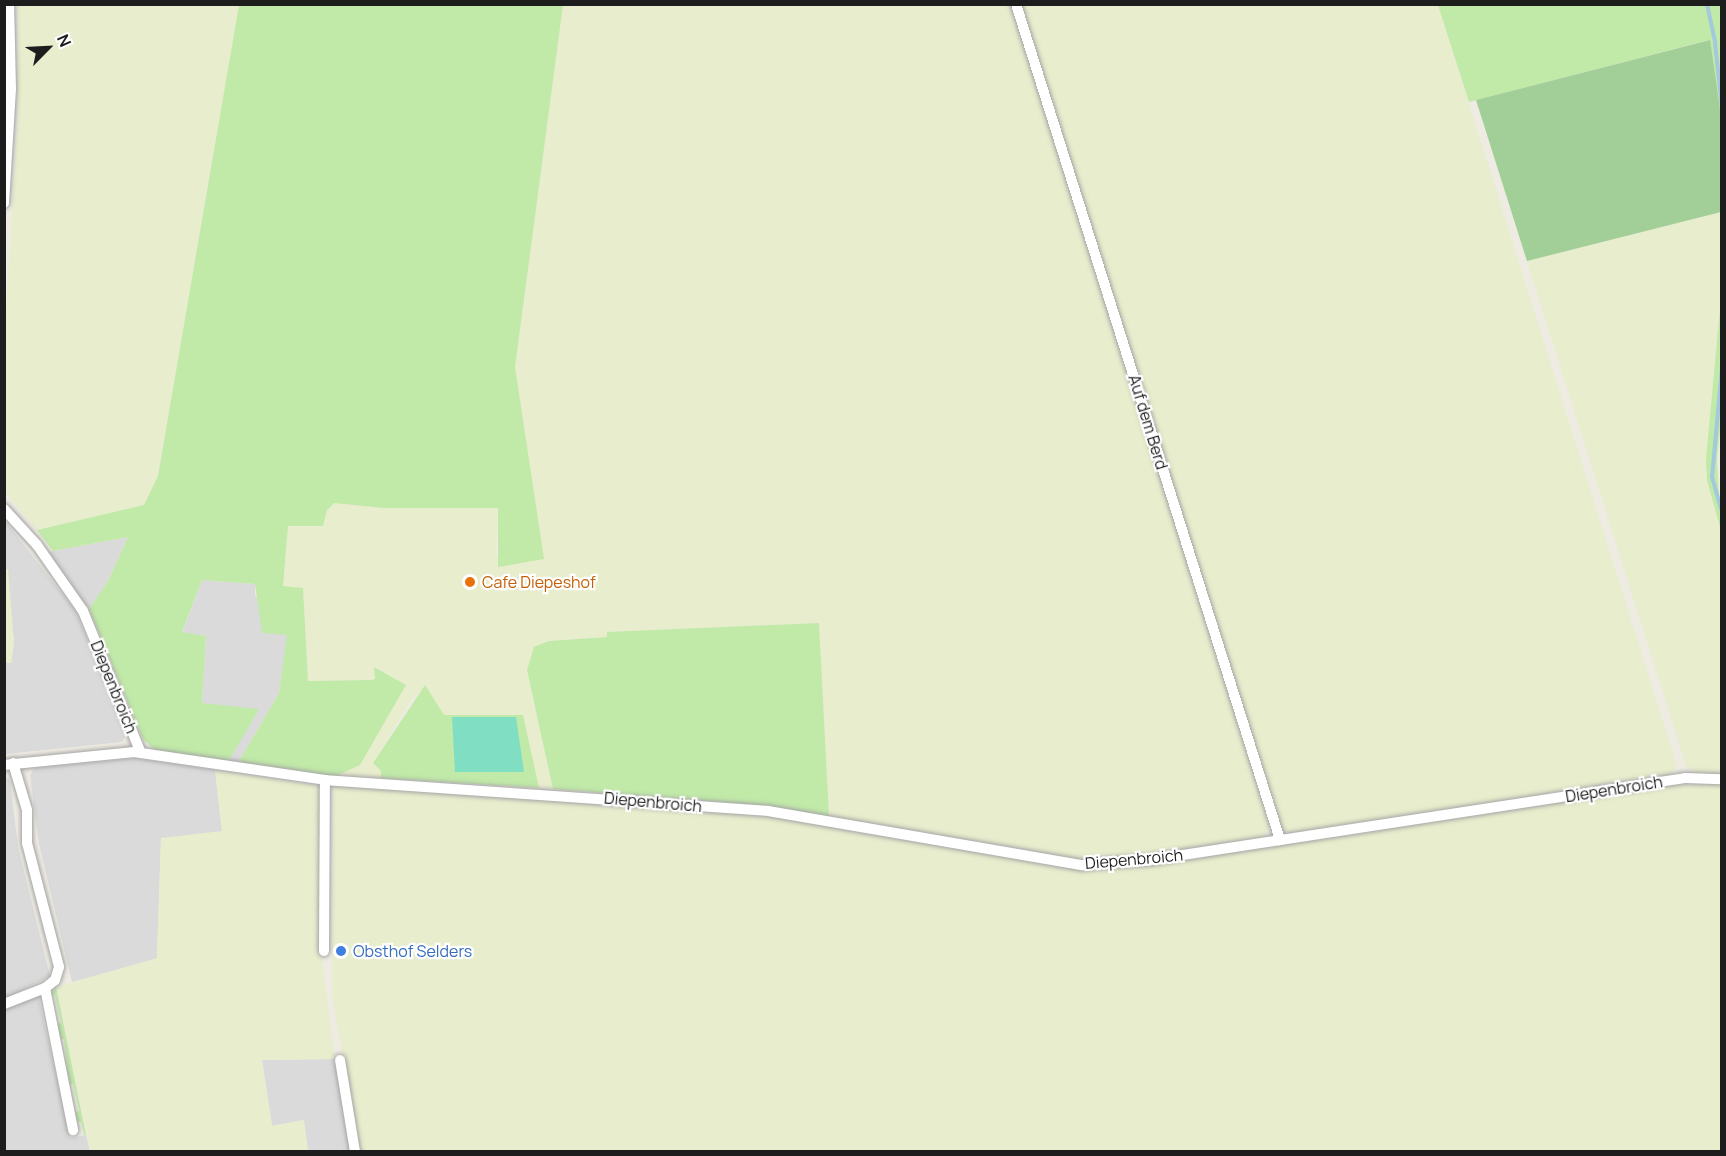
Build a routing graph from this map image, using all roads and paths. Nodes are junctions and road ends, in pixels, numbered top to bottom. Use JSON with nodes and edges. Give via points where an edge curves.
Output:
{"nodes":[{"id":1,"x":9,"y":4,"type":"edge"},
{"id":2,"x":1016,"y":4,"type":"edge"},
{"id":3,"x":8,"y":36,"type":"edge"},
{"id":4,"x":4,"y":202,"type":"edge"},
{"id":5,"x":4,"y":509,"type":"edge"},
{"id":6,"x":141,"y":753,"type":"junction"},
{"id":7,"x":9,"y":764,"type":"edge"},
{"id":8,"x":1722,"y":779,"type":"edge"},
{"id":9,"x":325,"y":780,"type":"junction"},
{"id":10,"x":1280,"y":840,"type":"junction"},
{"id":11,"x":324,"y":951,"type":"dead end"},
{"id":12,"x":45,"y":988,"type":"junction"},
{"id":13,"x":4,"y":1004,"type":"edge"},
{"id":14,"x":340,"y":1060,"type":"dead end"},
{"id":15,"x":74,"y":1130,"type":"dead end"},
{"id":16,"x":355,"y":1152,"type":"edge"}],
"edges":[{"from":1,"to":3,"type":"street"},
{"from":2,"to":10,"type":"street","name":"Auf dem Berd"},
{"from":3,"to":4,"type":"street"},
{"from":5,"to":6,"type":"street","name":"Diepenbroich","via":[[37,545],[83,611]]},
{"from":6,"to":7,"type":"street"},
{"from":6,"to":9,"type":"street","name":"Diepenbroich"},
{"from":7,"to":12,"type":"street","via":[[27,810],[27,843],[59,967],[55,980]]},
{"from":8,"to":10,"type":"street","name":"Diepenbroich","via":[[1685,778]]},
{"from":9,"to":10,"type":"street","name":"Diepenbroich","via":[[768,811],[1082,865],[1149,860]]},
{"from":9,"to":11,"type":"street"},
{"from":12,"to":13,"type":"street"},
{"from":12,"to":15,"type":"street"},
{"from":14,"to":16,"type":"street"}]}
